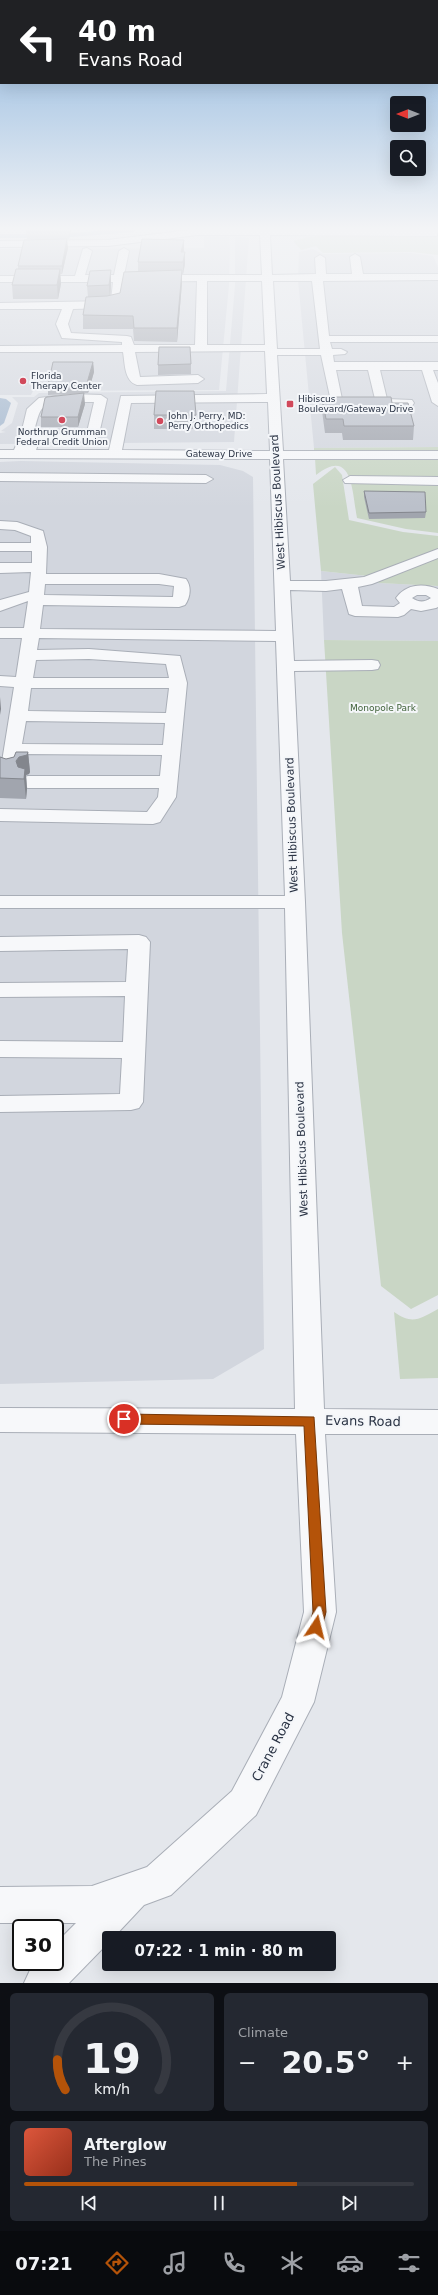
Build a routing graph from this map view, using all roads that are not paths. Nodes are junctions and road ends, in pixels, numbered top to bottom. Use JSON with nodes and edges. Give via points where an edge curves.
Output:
{"nodes":[{"id":1,"x":62,"y":323,"type":"edge"},
{"id":2,"x":201,"y":323,"type":"edge"},
{"id":3,"x":269,"y":323,"type":"edge"},
{"id":4,"x":323,"y":323,"type":"edge"},
{"id":5,"x":438,"y":338,"type":"edge"},
{"id":6,"x":324,"y":339,"type":"junction"},
{"id":7,"x":372,"y":339,"type":"junction"},
{"id":8,"x":201,"y":348,"type":"junction"},
{"id":9,"x":0,"y":349,"type":"edge"},
{"id":10,"x":128,"y":349,"type":"junction"},
{"id":11,"x":271,"y":350,"type":"junction"},
{"id":12,"x":327,"y":353,"type":"junction"},
{"id":13,"x":116,"y":364,"type":"dead end"},
{"id":14,"x":132,"y":364,"type":"junction"},
{"id":15,"x":329,"y":366,"type":"junction"},
{"id":16,"x":374,"y":366,"type":"junction"},
{"id":17,"x":432,"y":366,"type":"edge"},
{"id":18,"x":198,"y":379,"type":"dead end"},
{"id":19,"x":273,"y":398,"type":"junction"},
{"id":20,"x":438,"y":402,"type":"edge"},
{"id":21,"x":382,"y":403,"type":"junction"},
{"id":22,"x":408,"y":403,"type":"edge"},
{"id":23,"x":24,"y":453,"type":"junction"},
{"id":24,"x":0,"y":454,"type":"edge"},
{"id":25,"x":115,"y":454,"type":"junction"},
{"id":26,"x":275,"y":454,"type":"junction"},
{"id":27,"x":438,"y":455,"type":"edge"},
{"id":28,"x":0,"y":477,"type":"edge"},
{"id":29,"x":206,"y":479,"type":"dead end"},
{"id":30,"x":350,"y":480,"type":"dead end"},
{"id":31,"x":438,"y":481,"type":"edge"},
{"id":32,"x":0,"y":525,"type":"edge"},
{"id":33,"x":0,"y":547,"type":"edge"},
{"id":34,"x":40,"y":547,"type":"junction"},
{"id":35,"x":438,"y":553,"type":"edge"},
{"id":36,"x":0,"y":568,"type":"edge"},
{"id":37,"x":39,"y":573,"type":"junction"},
{"id":38,"x":349,"y":583,"type":"junction"},
{"id":39,"x":282,"y":586,"type":"junction"},
{"id":40,"x":36,"y":597,"type":"junction"},
{"id":41,"x":438,"y":599,"type":"edge"},
{"id":42,"x":0,"y":606,"type":"edge"},
{"id":43,"x":32,"y":628,"type":"junction"},
{"id":44,"x":284,"y":629,"type":"junction"},
{"id":45,"x":0,"y":633,"type":"edge"},
{"id":46,"x":28,"y":655,"type":"junction"},
{"id":47,"x":372,"y":665,"type":"dead end"},
{"id":48,"x":286,"y":666,"type":"junction"},
{"id":49,"x":0,"y":681,"type":"edge"},
{"id":50,"x":24,"y":683,"type":"junction"},
{"id":51,"x":178,"y":683,"type":"junction"},
{"id":52,"x":18,"y":716,"type":"junction"},
{"id":53,"x":174,"y":718,"type":"junction"},
{"id":54,"x":12,"y":749,"type":"junction"},
{"id":55,"x":171,"y":750,"type":"junction"},
{"id":56,"x":8,"y":772,"type":"edge"},
{"id":57,"x":28,"y":782,"type":"dead end"},
{"id":58,"x":168,"y":782,"type":"junction"},
{"id":59,"x":1,"y":810,"type":"edge"},
{"id":60,"x":0,"y":902,"type":"edge"},
{"id":61,"x":295,"y":902,"type":"junction"},
{"id":62,"x":0,"y":944,"type":"edge"},
{"id":63,"x":137,"y":989,"type":"junction"},
{"id":64,"x":0,"y":990,"type":"edge"},
{"id":65,"x":0,"y":1050,"type":"edge"},
{"id":66,"x":133,"y":1050,"type":"junction"},
{"id":67,"x":0,"y":1104,"type":"edge"},
{"id":68,"x":0,"y":1420,"type":"edge"},
{"id":69,"x":310,"y":1421,"type":"junction"},
{"id":70,"x":438,"y":1422,"type":"edge"},
{"id":71,"x":134,"y":1890,"type":"junction"},
{"id":72,"x":0,"y":1905,"type":"edge"},
{"id":73,"x":43,"y":1983,"type":"edge"}],
"edges":[{"from":1,"to":10,"type":"street","via":[[66,336],[127,339]]},
{"from":2,"to":8,"type":"street"},
{"from":3,"to":11,"type":"street","name":"West Hibiscus Boulevard"},
{"from":4,"to":6,"type":"street"},
{"from":5,"to":7,"type":"street"},
{"from":6,"to":7,"type":"street"},
{"from":6,"to":12,"type":"street"},
{"from":7,"to":12,"type":"street","via":[[362,348],[349,352]]},
{"from":8,"to":10,"type":"street"},
{"from":8,"to":11,"type":"street"},
{"from":9,"to":10,"type":"street"},
{"from":10,"to":14,"type":"street"},
{"from":11,"to":12,"type":"street"},
{"from":11,"to":19,"type":"street","name":"West Hibiscus Boulevard"},
{"from":12,"to":15,"type":"street"},
{"from":13,"to":14,"type":"street"},
{"from":14,"to":18,"type":"street","via":[[133,377],[138,381]]},
{"from":15,"to":16,"type":"street"},
{"from":15,"to":21,"type":"street","via":[[336,403]]},
{"from":16,"to":17,"type":"street"},
{"from":16,"to":21,"type":"street"},
{"from":17,"to":20,"type":"street"},
{"from":19,"to":25,"type":"street","via":[[125,399]]},
{"from":19,"to":26,"type":"street","name":"West Hibiscus Boulevard"},
{"from":21,"to":22,"type":"street"},
{"from":23,"to":23,"type":"street","via":[[36,438],[88,438],[93,434],[101,399],[43,401],[33,409]]},
{"from":23,"to":24,"type":"street","name":"Gateway Drive"},
{"from":23,"to":25,"type":"street","name":"Gateway Drive"},
{"from":25,"to":26,"type":"street","name":"Gateway Drive"},
{"from":26,"to":27,"type":"street","name":"Gateway Drive"},
{"from":26,"to":39,"type":"street","name":"West Hibiscus Boulevard"},
{"from":28,"to":29,"type":"street"},
{"from":30,"to":31,"type":"street"},
{"from":32,"to":34,"type":"street","via":[[17,526],[38,534]]},
{"from":33,"to":34,"type":"street"},
{"from":34,"to":37,"type":"street"},
{"from":35,"to":38,"type":"street","via":[[367,581]]},
{"from":36,"to":37,"type":"street"},
{"from":37,"to":40,"type":"street"},
{"from":37,"to":40,"type":"street","via":[[159,579],[181,582],[182,592],[179,602]]},
{"from":38,"to":39,"type":"street"},
{"from":38,"to":41,"type":"street","via":[[355,611],[398,612],[409,603],[405,596],[415,591],[431,592]]},
{"from":39,"to":44,"type":"street","name":"West Hibiscus Boulevard"},
{"from":40,"to":42,"type":"street","via":[[15,599]]},
{"from":40,"to":43,"type":"street"},
{"from":43,"to":44,"type":"street"},
{"from":43,"to":45,"type":"street"},
{"from":43,"to":46,"type":"street"},
{"from":44,"to":48,"type":"street","name":"West Hibiscus Boulevard"},
{"from":46,"to":50,"type":"street"},
{"from":46,"to":51,"type":"street","via":[[89,654],[174,660]]},
{"from":47,"to":48,"type":"street"},
{"from":48,"to":61,"type":"street","name":"West Hibiscus Boulevard"},
{"from":49,"to":50,"type":"street"},
{"from":50,"to":51,"type":"street"},
{"from":50,"to":52,"type":"street"},
{"from":51,"to":53,"type":"street"},
{"from":52,"to":53,"type":"street"},
{"from":52,"to":54,"type":"street"},
{"from":53,"to":55,"type":"street"},
{"from":54,"to":55,"type":"street"},
{"from":54,"to":56,"type":"street"},
{"from":55,"to":58,"type":"street"},
{"from":57,"to":58,"type":"street"},
{"from":58,"to":59,"type":"street","via":[[167,797],[153,818]]},
{"from":60,"to":61,"type":"street"},
{"from":61,"to":69,"type":"street","name":"West Hibiscus Boulevard"},
{"from":62,"to":63,"type":"street","via":[[140,942]]},
{"from":63,"to":64,"type":"street"},
{"from":63,"to":66,"type":"street"},
{"from":65,"to":66,"type":"street"},
{"from":66,"to":67,"type":"street","via":[[131,1102]]},
{"from":68,"to":69,"type":"street","name":"Evans Road"},
{"from":69,"to":70,"type":"street","name":"Evans Road"},
{"from":69,"to":71,"type":"street","name":"Crane Road","via":[[320,1612],[297,1702],[244,1804],[158,1882]]},
{"from":71,"to":72,"type":"street","via":[[92,1904]]},
{"from":71,"to":73,"type":"street","name":"Crane Road"}]}
